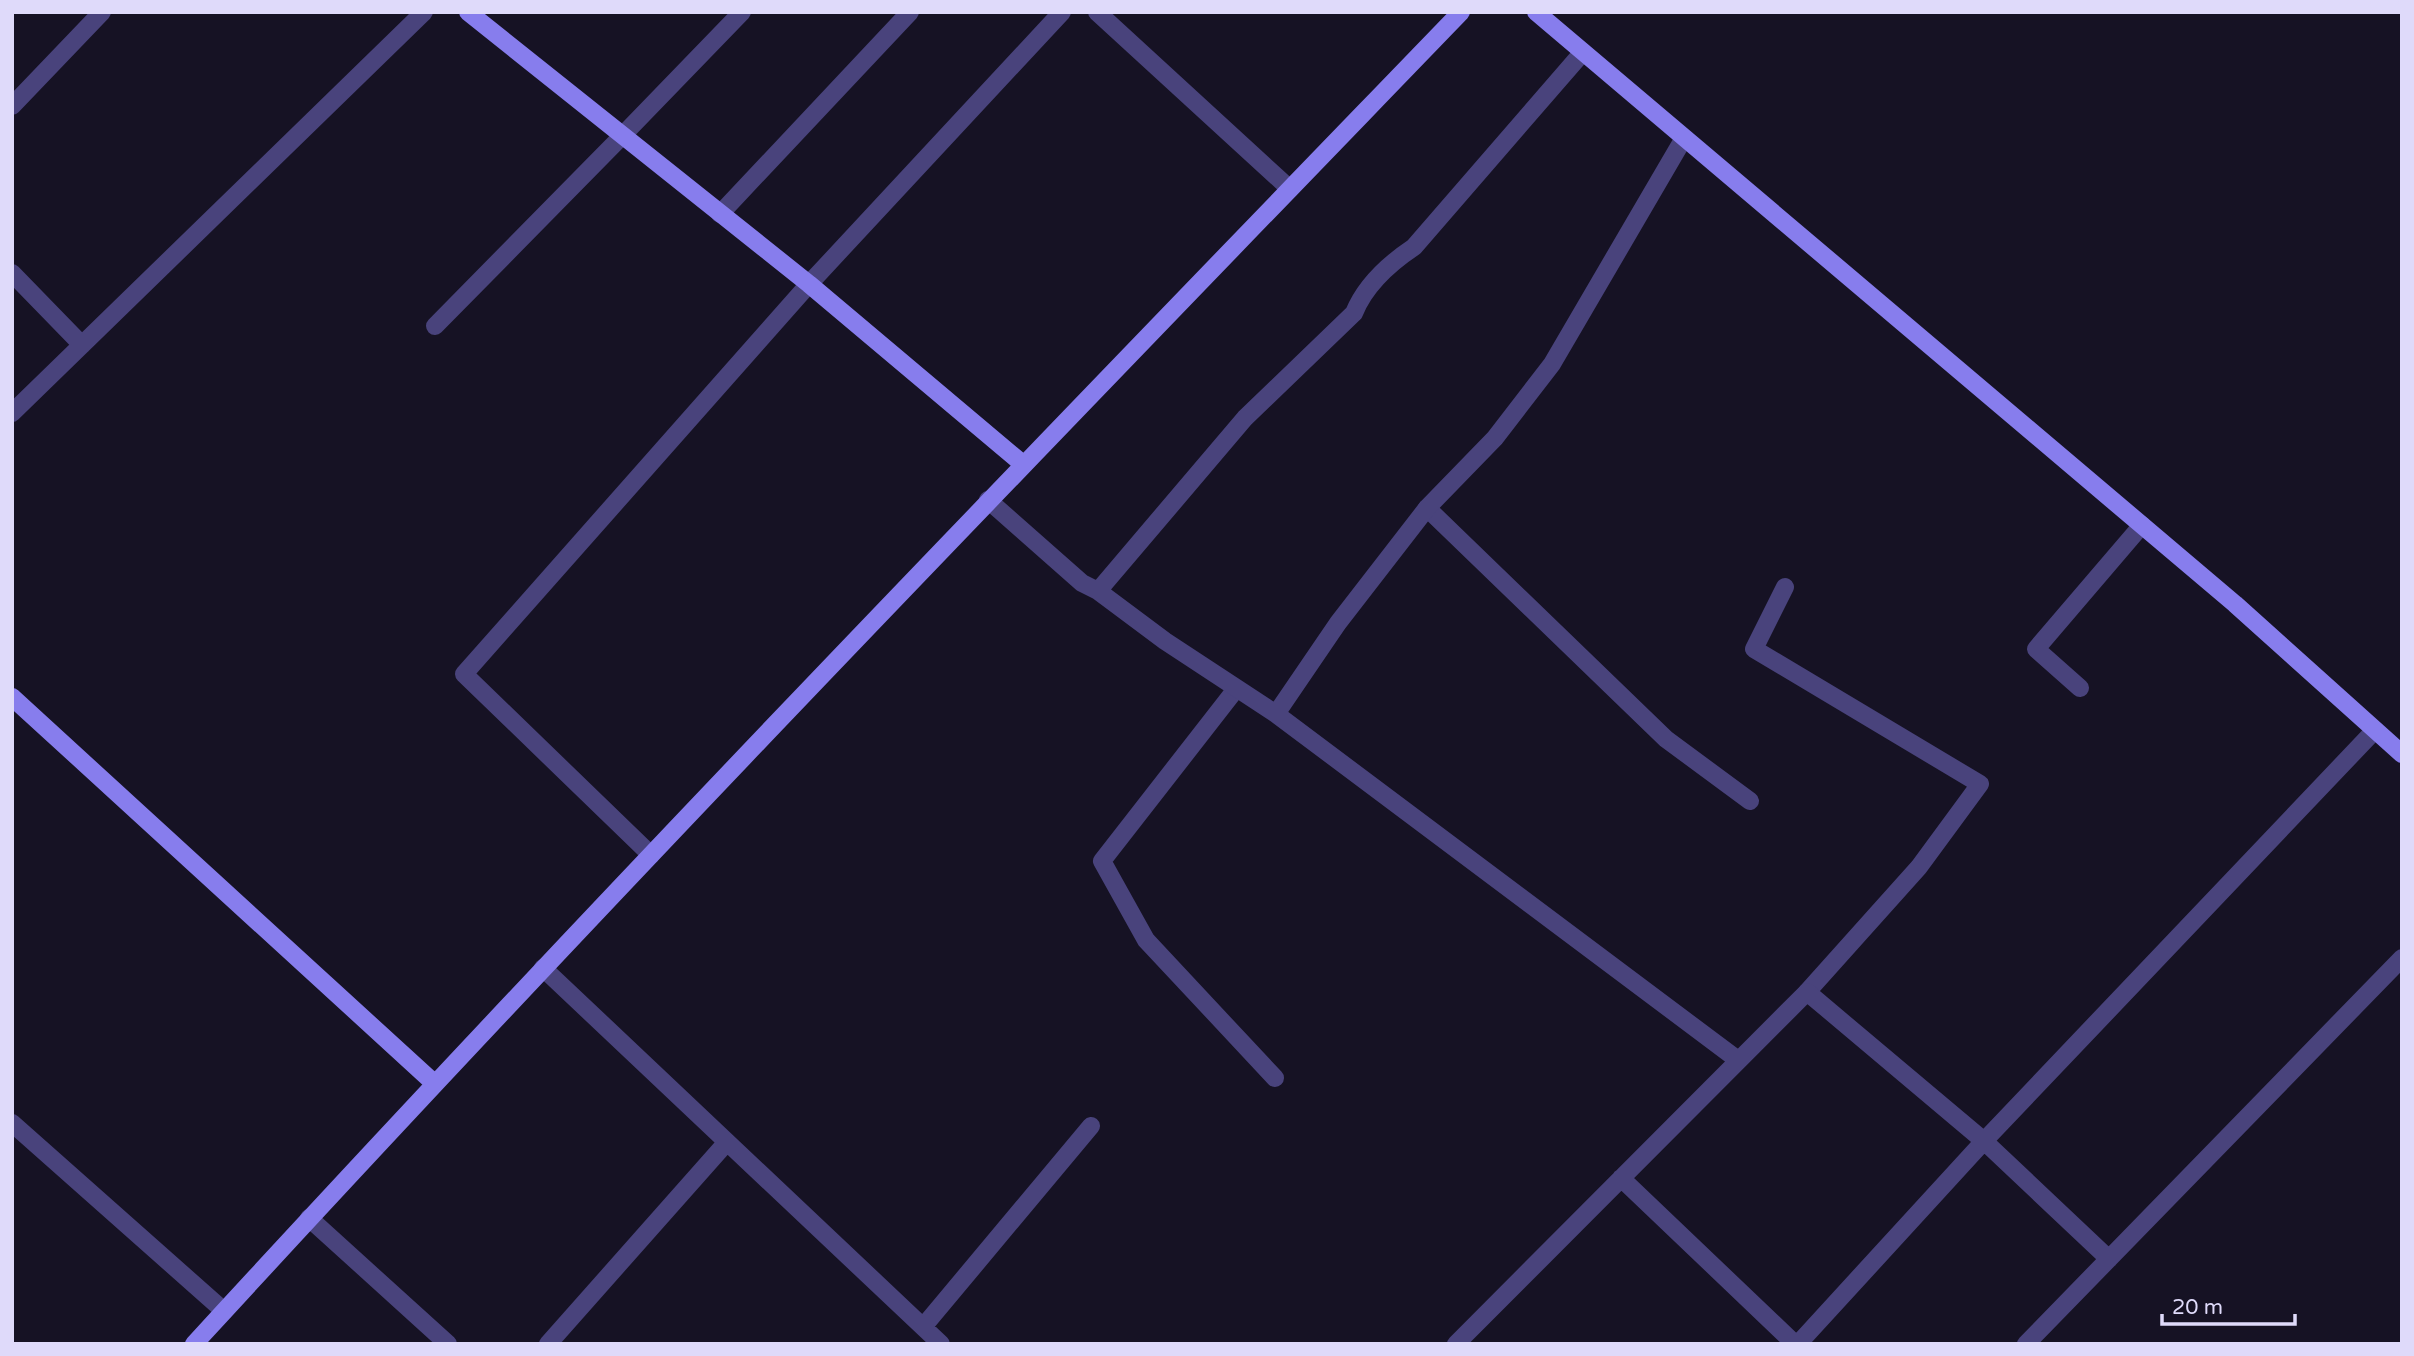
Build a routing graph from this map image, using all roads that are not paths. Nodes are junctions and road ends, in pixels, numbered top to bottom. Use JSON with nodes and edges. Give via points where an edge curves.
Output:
{"nodes":[{"id":1,"x":102,"y":12,"type":"edge"},
{"id":2,"x":424,"y":12,"type":"edge"},
{"id":3,"x":468,"y":12,"type":"edge"},
{"id":4,"x":742,"y":12,"type":"edge"},
{"id":5,"x":910,"y":12,"type":"edge"},
{"id":6,"x":1062,"y":12,"type":"edge"},
{"id":7,"x":1097,"y":12,"type":"edge"},
{"id":8,"x":1461,"y":12,"type":"edge"},
{"id":9,"x":1536,"y":12,"type":"edge"},
{"id":10,"x":1583,"y":52,"type":"junction"},
{"id":11,"x":12,"y":106,"type":"edge"},
{"id":12,"x":622,"y":136,"type":"junction"},
{"id":13,"x":1684,"y":138,"type":"junction"},
{"id":14,"x":1290,"y":189,"type":"junction"},
{"id":15,"x":720,"y":214,"type":"junction"},
{"id":16,"x":12,"y":273,"type":"edge"},
{"id":17,"x":809,"y":284,"type":"junction"},
{"id":18,"x":435,"y":326,"type":"dead end"},
{"id":19,"x":82,"y":345,"type":"junction"},
{"id":20,"x":12,"y":413,"type":"edge"},
{"id":21,"x":1024,"y":465,"type":"junction"},
{"id":22,"x":988,"y":500,"type":"junction"},
{"id":23,"x":1427,"y":508,"type":"junction"},
{"id":24,"x":2142,"y":524,"type":"junction"},
{"id":25,"x":1785,"y":587,"type":"dead end"},
{"id":26,"x":1098,"y":591,"type":"junction"},
{"id":27,"x":2080,"y":688,"type":"dead end"},
{"id":28,"x":1236,"y":689,"type":"junction"},
{"id":29,"x":12,"y":697,"type":"edge"},
{"id":30,"x":1276,"y":714,"type":"junction"},
{"id":31,"x":2375,"y":730,"type":"junction"},
{"id":32,"x":2402,"y":754,"type":"edge"},
{"id":33,"x":1750,"y":801,"type":"dead end"},
{"id":34,"x":651,"y":855,"type":"junction"},
{"id":35,"x":2402,"y":958,"type":"edge"},
{"id":36,"x":543,"y":968,"type":"junction"},
{"id":37,"x":1807,"y":992,"type":"junction"},
{"id":38,"x":1738,"y":1060,"type":"junction"},
{"id":39,"x":1275,"y":1078,"type":"dead end"},
{"id":40,"x":434,"y":1083,"type":"junction"},
{"id":41,"x":12,"y":1123,"type":"edge"},
{"id":42,"x":1090,"y":1126,"type":"dead end"},
{"id":43,"x":727,"y":1142,"type":"junction"},
{"id":44,"x":1984,"y":1142,"type":"junction"},
{"id":45,"x":1621,"y":1178,"type":"junction"},
{"id":46,"x":309,"y":1218,"type":"junction"},
{"id":47,"x":2109,"y":1259,"type":"junction"},
{"id":48,"x":224,"y":1311,"type":"junction"},
{"id":49,"x":923,"y":1327,"type":"junction"},
{"id":50,"x":194,"y":1344,"type":"edge"},
{"id":51,"x":448,"y":1344,"type":"edge"},
{"id":52,"x":548,"y":1344,"type":"edge"},
{"id":53,"x":941,"y":1344,"type":"edge"},
{"id":54,"x":1455,"y":1344,"type":"edge"},
{"id":55,"x":1797,"y":1344,"type":"edge"},
{"id":56,"x":2026,"y":1344,"type":"edge"}],
"edges":[{"from":1,"to":11,"type":"street"},
{"from":2,"to":19,"type":"street"},
{"from":3,"to":12,"type":"street"},
{"from":4,"to":12,"type":"street"},
{"from":5,"to":15,"type":"street"},
{"from":6,"to":17,"type":"street"},
{"from":7,"to":14,"type":"street"},
{"from":8,"to":14,"type":"street"},
{"from":9,"to":10,"type":"street"},
{"from":10,"to":13,"type":"street"},
{"from":10,"to":26,"type":"street","via":[[1414,247],[1395,260],[1360,298],[1354,313],[1245,418]]},
{"from":12,"to":15,"type":"street"},
{"from":12,"to":18,"type":"street"},
{"from":13,"to":23,"type":"street","via":[[1552,364],[1495,438]]},
{"from":13,"to":24,"type":"street"},
{"from":14,"to":21,"type":"street"},
{"from":15,"to":17,"type":"street"},
{"from":16,"to":19,"type":"street"},
{"from":17,"to":21,"type":"street"},
{"from":17,"to":34,"type":"street","via":[[464,674]]},
{"from":19,"to":20,"type":"street"},
{"from":21,"to":22,"type":"street"},
{"from":22,"to":26,"type":"street","via":[[1082,583]]},
{"from":22,"to":34,"type":"street"},
{"from":23,"to":30,"type":"street","via":[[1338,623]]},
{"from":23,"to":33,"type":"street","via":[[1666,739]]},
{"from":24,"to":27,"type":"street","via":[[2036,649]]},
{"from":24,"to":31,"type":"street"},
{"from":25,"to":37,"type":"street","via":[[1754,649],[1980,784],[1919,867]]},
{"from":26,"to":28,"type":"street"},
{"from":28,"to":30,"type":"street"},
{"from":28,"to":39,"type":"street","via":[[1102,861],[1146,940]]},
{"from":29,"to":40,"type":"street"},
{"from":30,"to":38,"type":"street"},
{"from":31,"to":32,"type":"street"},
{"from":31,"to":44,"type":"street"},
{"from":34,"to":36,"type":"street"},
{"from":35,"to":47,"type":"street"},
{"from":36,"to":40,"type":"street"},
{"from":36,"to":43,"type":"street"},
{"from":37,"to":38,"type":"street"},
{"from":37,"to":44,"type":"street"},
{"from":38,"to":45,"type":"street"},
{"from":40,"to":46,"type":"street"},
{"from":41,"to":48,"type":"street"},
{"from":42,"to":49,"type":"street"},
{"from":43,"to":49,"type":"street"},
{"from":43,"to":52,"type":"street"},
{"from":44,"to":47,"type":"street"},
{"from":44,"to":55,"type":"street"},
{"from":45,"to":54,"type":"street"},
{"from":45,"to":55,"type":"street"},
{"from":46,"to":48,"type":"street"},
{"from":46,"to":51,"type":"street"},
{"from":47,"to":56,"type":"street"},
{"from":48,"to":50,"type":"street"},
{"from":49,"to":53,"type":"street"}]}
